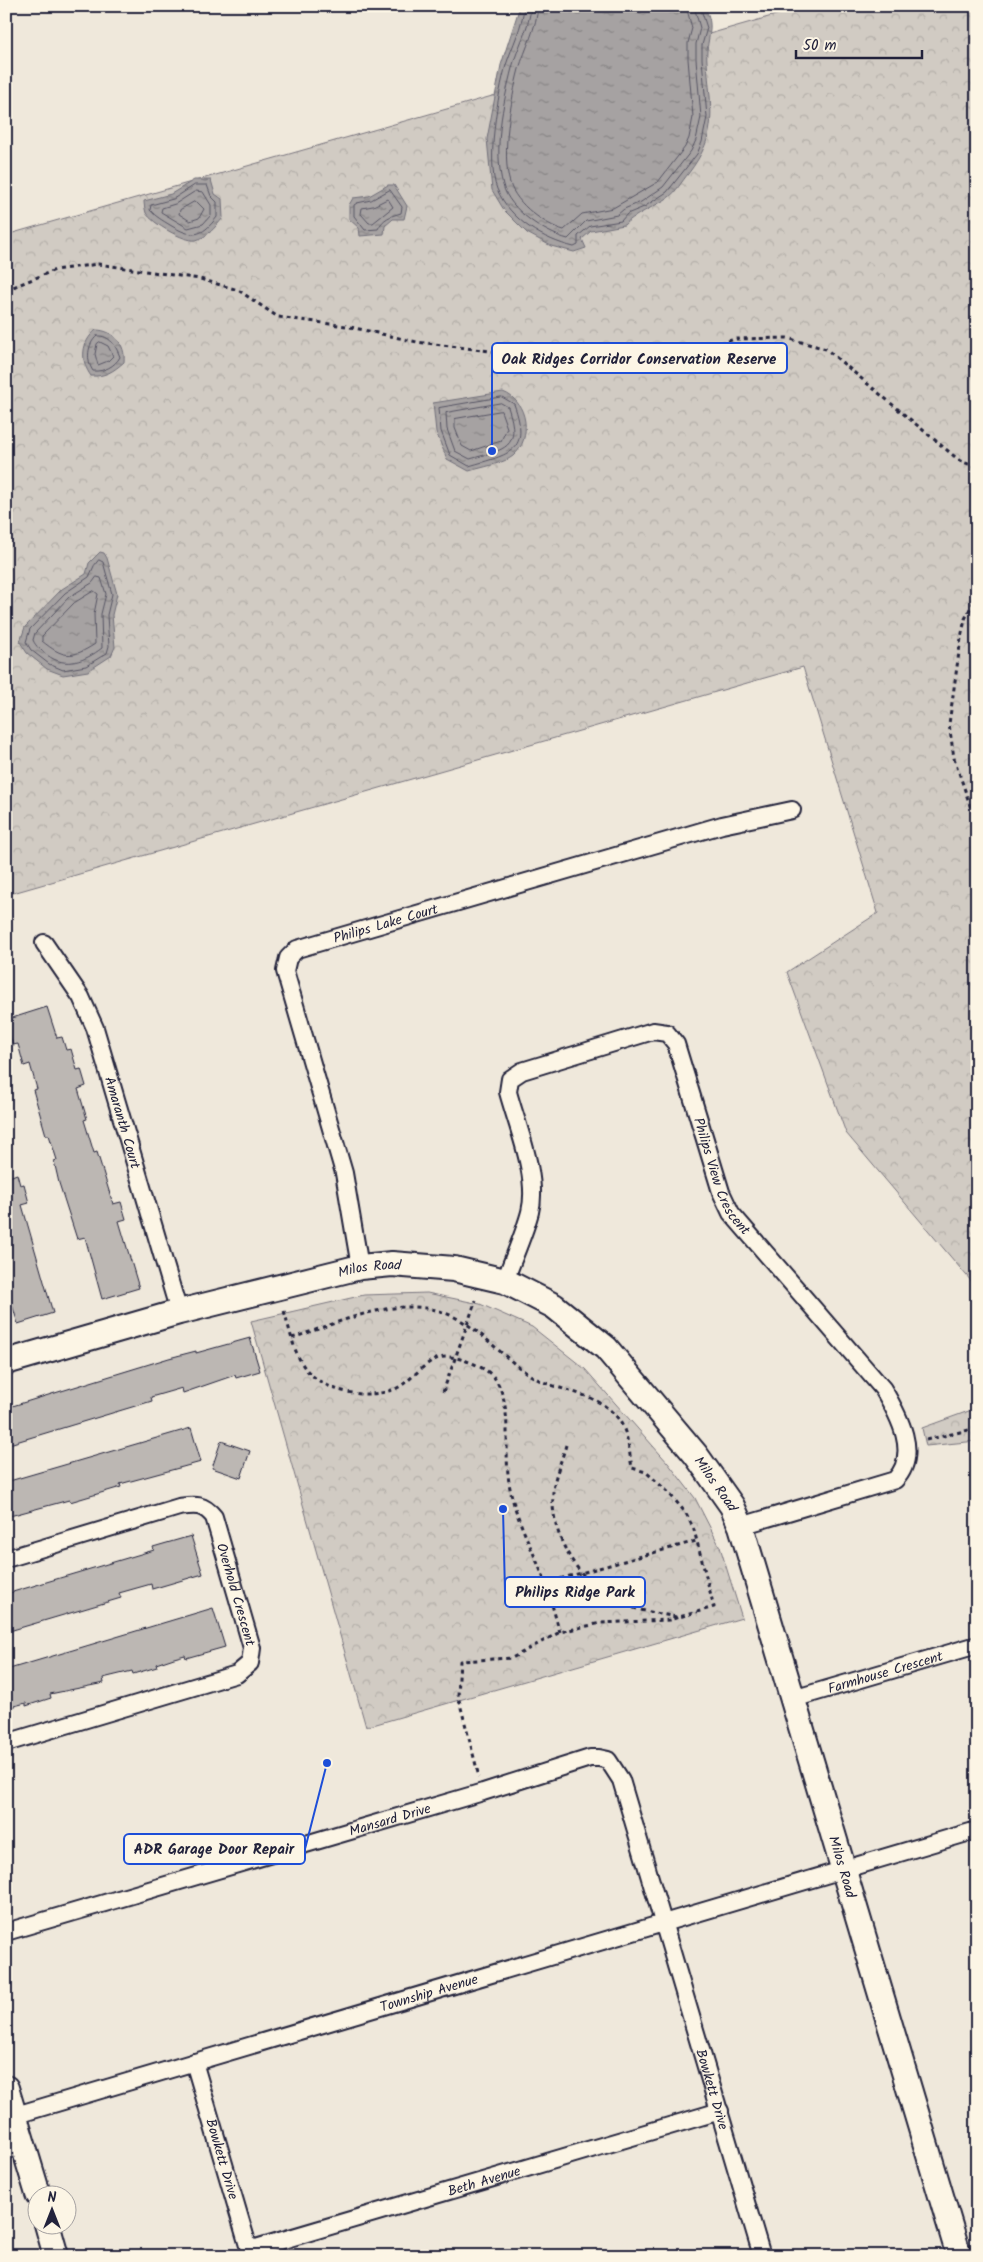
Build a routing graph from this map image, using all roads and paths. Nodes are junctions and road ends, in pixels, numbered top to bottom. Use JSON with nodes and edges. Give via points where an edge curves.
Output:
{"nodes":[{"id":1,"x":6,"y":290,"type":"edge"},
{"id":2,"x":977,"y":467,"type":"edge"},
{"id":3,"x":977,"y":594,"type":"edge"},
{"id":4,"x":792,"y":810,"type":"dead end"},
{"id":5,"x":977,"y":826,"type":"edge"},
{"id":6,"x":44,"y":943,"type":"dead end"},
{"id":7,"x":360,"y":1267,"type":"junction"},
{"id":8,"x":505,"y":1280,"type":"junction"},
{"id":9,"x":476,"y":1300,"type":"dead end"},
{"id":10,"x":284,"y":1311,"type":"dead end"},
{"id":11,"x":179,"y":1312,"type":"junction"},
{"id":12,"x":468,"y":1324,"type":"junction"},
{"id":13,"x":292,"y":1338,"type":"junction"},
{"id":14,"x":455,"y":1357,"type":"junction"},
{"id":15,"x":6,"y":1362,"type":"edge"},
{"id":16,"x":443,"y":1392,"type":"dead end"},
{"id":17,"x":977,"y":1428,"type":"edge"},
{"id":18,"x":926,"y":1440,"type":"dead end"},
{"id":19,"x":566,"y":1445,"type":"dead end"},
{"id":20,"x":742,"y":1526,"type":"junction"},
{"id":21,"x":696,"y":1542,"type":"junction"},
{"id":22,"x":6,"y":1558,"type":"edge"},
{"id":23,"x":580,"y":1572,"type":"junction"},
{"id":24,"x":545,"y":1583,"type":"junction"},
{"id":25,"x":680,"y":1618,"type":"junction"},
{"id":26,"x":560,"y":1632,"type":"junction"},
{"id":27,"x":977,"y":1645,"type":"edge"},
{"id":28,"x":793,"y":1699,"type":"junction"},
{"id":29,"x":6,"y":1743,"type":"edge"},
{"id":30,"x":483,"y":1792,"type":"junction"},
{"id":31,"x":977,"y":1830,"type":"edge"},
{"id":32,"x":844,"y":1870,"type":"junction"},
{"id":33,"x":664,"y":1923,"type":"junction"},
{"id":34,"x":6,"y":1932,"type":"edge"},
{"id":35,"x":194,"y":2062,"type":"junction"},
{"id":36,"x":6,"y":2088,"type":"edge"},
{"id":37,"x":720,"y":2111,"type":"junction"},
{"id":38,"x":10,"y":2117,"type":"edge"},
{"id":39,"x":34,"y":2184,"type":"edge"},
{"id":40,"x":50,"y":2234,"type":"edge"},
{"id":41,"x":250,"y":2253,"type":"edge"},
{"id":42,"x":56,"y":2256,"type":"edge"},
{"id":43,"x":762,"y":2256,"type":"edge"},
{"id":44,"x":959,"y":2256,"type":"edge"}],
"edges":[{"from":1,"to":2,"type":"path","via":[[55,270],[108,265],[200,279],[238,290],[278,317],[346,326],[417,342],[588,363],[634,365],[736,339],[787,338],[826,349],[960,461]]},
{"from":3,"to":5,"type":"path","via":[[960,638],[949,724],[954,758]]},
{"from":4,"to":7,"type":"street","name":"Philips Lake Court","via":[[722,825],[296,949],[288,958],[285,971],[344,1173]]},
{"from":6,"to":11,"type":"street","name":"Amaranth Court","via":[[81,997],[95,1028]]},
{"from":7,"to":8,"type":"street","name":"Milos Road","via":[[392,1264],[429,1266]]},
{"from":7,"to":11,"type":"street","name":"Milos Road"},
{"from":8,"to":20,"type":"street","name":"Milos Road","via":[[554,1306],[606,1348],[696,1454]]},
{"from":8,"to":20,"type":"street","name":"Philips View Crescent","via":[[531,1211],[532,1197],[532,1181],[508,1092],[510,1079],[522,1071],[653,1031],[667,1033],[676,1044],[721,1192],[731,1213],[884,1389],[895,1409],[908,1455],[904,1470],[895,1480]]},
{"from":9,"to":12,"type":"path"},
{"from":10,"to":13,"type":"path"},
{"from":11,"to":15,"type":"street","name":"Milos Road"},
{"from":12,"to":13,"type":"path","via":[[436,1310],[398,1307],[358,1316]]},
{"from":12,"to":14,"type":"path"},
{"from":12,"to":21,"type":"path","via":[[515,1365],[546,1383],[580,1392],[616,1416],[626,1435],[632,1468],[646,1472],[667,1491],[686,1514]]},
{"from":13,"to":14,"type":"path","via":[[305,1368],[319,1380],[332,1388],[364,1394],[379,1394],[398,1388],[438,1358]]},
{"from":14,"to":16,"type":"path"},
{"from":14,"to":24,"type":"path","via":[[474,1364],[496,1379],[504,1403],[512,1499]]},
{"from":17,"to":18,"type":"path"},
{"from":19,"to":23,"type":"path","via":[[553,1492],[556,1523],[566,1551]]},
{"from":20,"to":28,"type":"street","name":"Milos Road"},
{"from":21,"to":23,"type":"path"},
{"from":21,"to":25,"type":"path","via":[[714,1607]]},
{"from":22,"to":29,"type":"street","name":"Overhold Crescent","via":[[197,1504],[214,1517],[252,1648],[250,1663],[237,1674]]},
{"from":23,"to":24,"type":"path"},
{"from":23,"to":25,"type":"path","via":[[615,1600],[644,1611]]},
{"from":24,"to":26,"type":"path"},
{"from":25,"to":26,"type":"path","via":[[601,1623]]},
{"from":26,"to":30,"type":"path","via":[[512,1658],[460,1661],[458,1696]]},
{"from":27,"to":28,"type":"street","name":"Farmhouse Crescent"},
{"from":28,"to":32,"type":"street","name":"Milos Road"},
{"from":30,"to":33,"type":"street","name":"Mansard Drive","via":[[590,1758],[608,1760],[621,1780]]},
{"from":30,"to":34,"type":"street","name":"Mansard Drive"},
{"from":31,"to":32,"type":"street"},
{"from":32,"to":33,"type":"street","name":"Township Avenue"},
{"from":32,"to":44,"type":"street","name":"Milos Road"},
{"from":33,"to":35,"type":"street","name":"Township Avenue"},
{"from":33,"to":37,"type":"street","name":"Bowkett Drive"},
{"from":35,"to":38,"type":"street","name":"Township Avenue"},
{"from":35,"to":41,"type":"street","name":"Bowkett Drive"},
{"from":36,"to":38,"type":"street"},
{"from":37,"to":41,"type":"street","name":"Beth Avenue"},
{"from":37,"to":43,"type":"street","name":"Bowkett Drive"},
{"from":38,"to":39,"type":"street"},
{"from":40,"to":42,"type":"street"}]}
